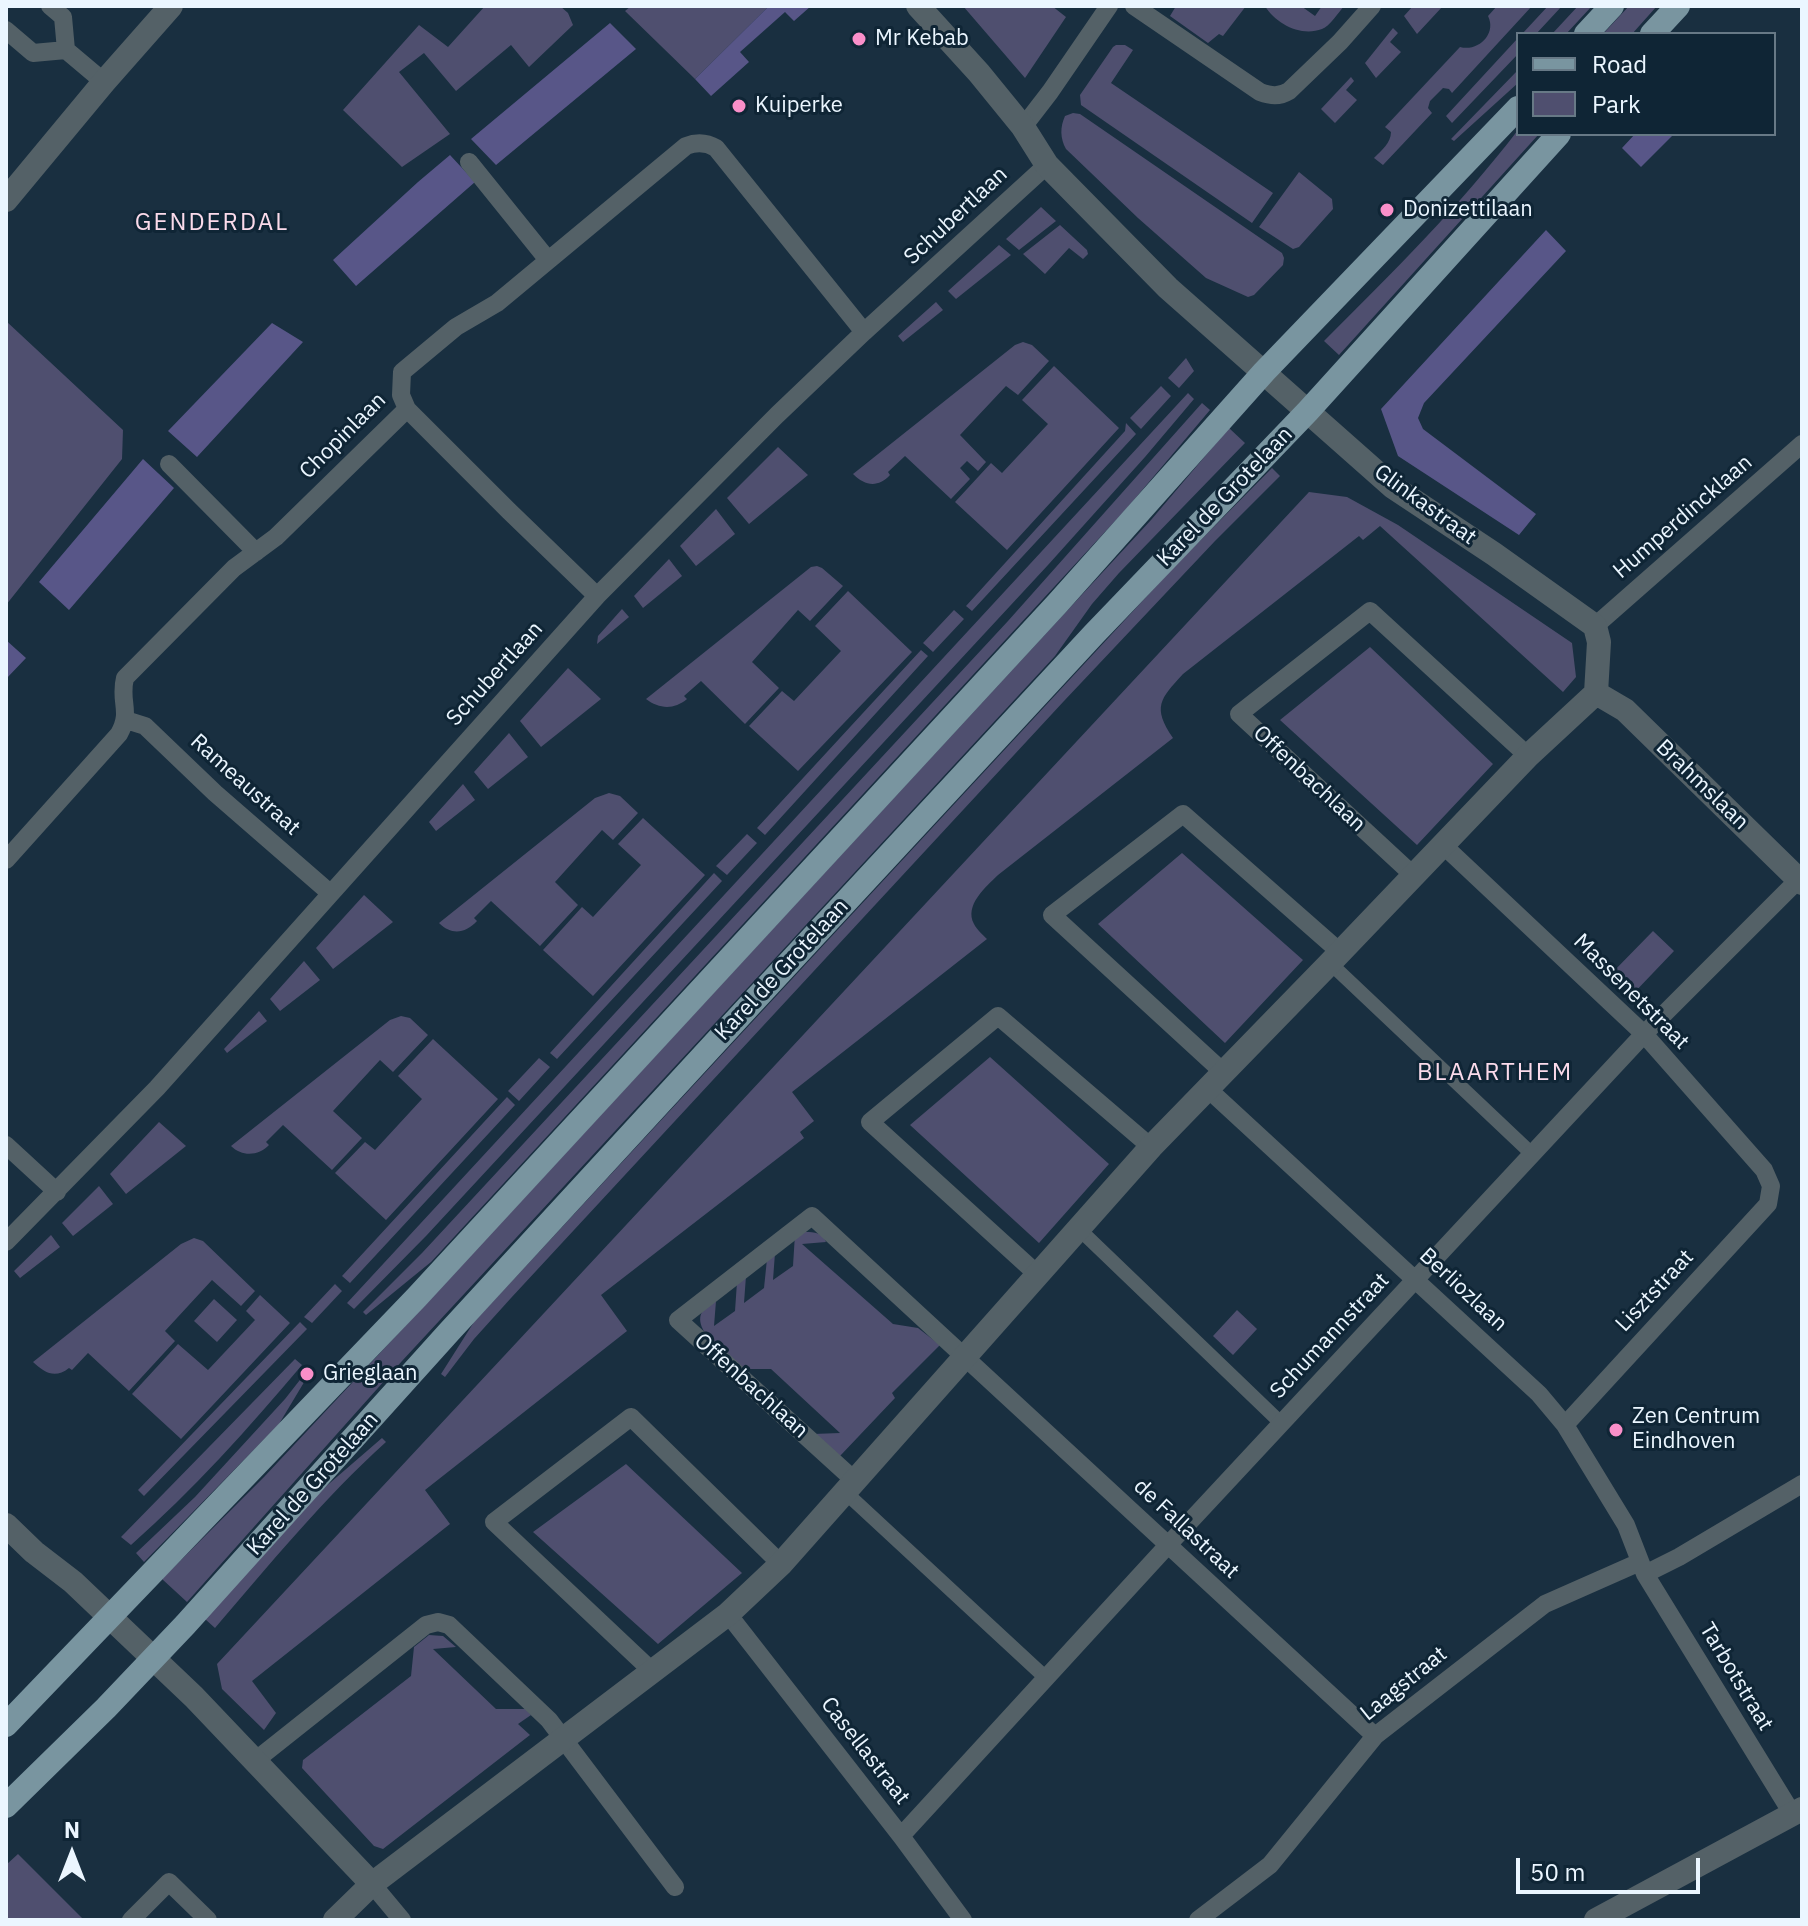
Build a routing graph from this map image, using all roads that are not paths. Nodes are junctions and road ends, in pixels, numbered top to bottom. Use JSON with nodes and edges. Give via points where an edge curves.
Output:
{"nodes":[{"id":1,"x":50,"y":6,"type":"edge"},
{"id":2,"x":171,"y":6,"type":"edge"},
{"id":3,"x":918,"y":6,"type":"edge"},
{"id":4,"x":1109,"y":6,"type":"edge"},
{"id":5,"x":1134,"y":6,"type":"edge"},
{"id":6,"x":1372,"y":6,"type":"edge"},
{"id":7,"x":1612,"y":6,"type":"edge"},
{"id":8,"x":1678,"y":6,"type":"edge"},
{"id":9,"x":6,"y":30,"type":"edge"},
{"id":10,"x":1588,"y":32,"type":"edge"},
{"id":11,"x":1654,"y":32,"type":"edge"},
{"id":12,"x":66,"y":50,"type":"junction"},
{"id":13,"x":104,"y":82,"type":"junction"},
{"id":14,"x":1516,"y":110,"type":"edge"},
{"id":15,"x":1023,"y":127,"type":"junction"},
{"id":16,"x":1557,"y":136,"type":"edge"},
{"id":17,"x":469,"y":162,"type":"dead end"},
{"id":18,"x":1047,"y":165,"type":"junction"},
{"id":19,"x":6,"y":200,"type":"edge"},
{"id":20,"x":548,"y":260,"type":"junction"},
{"id":21,"x":864,"y":332,"type":"junction"},
{"id":22,"x":1264,"y":372,"type":"junction"},
{"id":23,"x":407,"y":409,"type":"junction"},
{"id":24,"x":1308,"y":411,"type":"junction"},
{"id":25,"x":1802,"y":444,"type":"edge"},
{"id":26,"x":169,"y":464,"type":"dead end"},
{"id":27,"x":256,"y":552,"type":"junction"},
{"id":28,"x":597,"y":596,"type":"junction"},
{"id":29,"x":1595,"y":626,"type":"junction"},
{"id":30,"x":1596,"y":693,"type":"junction"},
{"id":31,"x":126,"y":720,"type":"junction"},
{"id":32,"x":1528,"y":756,"type":"junction"},
{"id":33,"x":1443,"y":845,"type":"junction"},
{"id":34,"x":6,"y":860,"type":"edge"},
{"id":35,"x":1413,"y":875,"type":"junction"},
{"id":36,"x":1801,"y":880,"type":"edge"},
{"id":37,"x":330,"y":893,"type":"junction"},
{"id":38,"x":1335,"y":958,"type":"junction"},
{"id":39,"x":1644,"y":1034,"type":"junction"},
{"id":40,"x":1215,"y":1081,"type":"junction"},
{"id":41,"x":6,"y":1145,"type":"edge"},
{"id":42,"x":1151,"y":1147,"type":"junction"},
{"id":43,"x":1532,"y":1154,"type":"junction"},
{"id":44,"x":1771,"y":1186,"type":"joint"},
{"id":45,"x":57,"y":1192,"type":"junction"},
{"id":46,"x":1078,"y":1228,"type":"junction"},
{"id":47,"x":6,"y":1242,"type":"edge"},
{"id":48,"x":1037,"y":1274,"type":"junction"},
{"id":49,"x":1416,"y":1278,"type":"junction"},
{"id":50,"x":965,"y":1355,"type":"junction"},
{"id":51,"x":1282,"y":1424,"type":"junction"},
{"id":52,"x":1565,"y":1425,"type":"junction"},
{"id":53,"x":1802,"y":1484,"type":"edge"},
{"id":54,"x":849,"y":1486,"type":"junction"},
{"id":55,"x":6,"y":1525,"type":"edge"},
{"id":56,"x":1168,"y":1545,"type":"junction"},
{"id":57,"x":781,"y":1564,"type":"junction"},
{"id":58,"x":1642,"y":1568,"type":"junction"},
{"id":59,"x":728,"y":1614,"type":"junction"},
{"id":60,"x":110,"y":1616,"type":"junction"},
{"id":61,"x":153,"y":1658,"type":"junction"},
{"id":62,"x":652,"y":1671,"type":"junction"},
{"id":63,"x":1047,"y":1679,"type":"junction"},
{"id":64,"x":6,"y":1725,"type":"edge"},
{"id":65,"x":1375,"y":1736,"type":"junction"},
{"id":66,"x":564,"y":1740,"type":"junction"},
{"id":67,"x":256,"y":1760,"type":"junction"},
{"id":68,"x":6,"y":1806,"type":"edge"},
{"id":69,"x":1797,"y":1812,"type":"edge"},
{"id":70,"x":901,"y":1836,"type":"junction"},
{"id":71,"x":372,"y":1884,"type":"junction"},
{"id":72,"x":675,"y":1887,"type":"dead end"},
{"id":73,"x":960,"y":1919,"type":"edge"},
{"id":74,"x":131,"y":1920,"type":"edge"},
{"id":75,"x":208,"y":1920,"type":"edge"},
{"id":76,"x":335,"y":1920,"type":"edge"},
{"id":77,"x":402,"y":1920,"type":"edge"},
{"id":78,"x":1198,"y":1920,"type":"edge"},
{"id":79,"x":1596,"y":1920,"type":"edge"}],
"edges":[{"from":1,"to":12,"type":"street","via":[[63,17]]},
{"from":2,"to":13,"type":"street"},
{"from":3,"to":15,"type":"street"},
{"from":4,"to":15,"type":"street"},
{"from":5,"to":6,"type":"street","via":[[1272,96],[1289,91]]},
{"from":7,"to":10,"type":"main road"},
{"from":8,"to":11,"type":"main road"},
{"from":9,"to":12,"type":"street","via":[[33,53]]},
{"from":12,"to":13,"type":"street"},
{"from":13,"to":19,"type":"street"},
{"from":14,"to":22,"type":"main road"},
{"from":15,"to":18,"type":"street"},
{"from":16,"to":24,"type":"main road","name":"Karel de Grotelaan"},
{"from":17,"to":20,"type":"street"},
{"from":18,"to":21,"type":"street","name":"Schubertlaan"},
{"from":18,"to":22,"type":"street","via":[[1168,288]]},
{"from":20,"to":21,"type":"street","name":"Chopinlaan","via":[[686,146],[700,143],[716,148]]},
{"from":20,"to":23,"type":"street","name":"Chopinlaan","via":[[402,372],[401,395]]},
{"from":21,"to":28,"type":"street","name":"Schubertlaan"},
{"from":22,"to":24,"type":"street","name":"Glinkastraat"},
{"from":22,"to":60,"type":"main road","via":[[1057,604],[417,1297]]},
{"from":23,"to":27,"type":"street","name":"Chopinlaan"},
{"from":23,"to":28,"type":"street"},
{"from":24,"to":29,"type":"street","name":"Glinkastraat","via":[[1393,487]]},
{"from":24,"to":61,"type":"main road","name":"Karel de Grotelaan","via":[[750,1005]]},
{"from":25,"to":29,"type":"street","name":"Humperdincklaan"},
{"from":26,"to":27,"type":"street"},
{"from":27,"to":31,"type":"street","name":"Chopinlaan","via":[[125,678]]},
{"from":28,"to":37,"type":"street","name":"Schubertlaan"},
{"from":29,"to":30,"type":"street"},
{"from":30,"to":32,"type":"street"},
{"from":30,"to":36,"type":"street","name":"Brahmslaan","via":[[1625,710]]},
{"from":31,"to":34,"type":"street"},
{"from":31,"to":37,"type":"street","name":"Rameaustraat","via":[[145,726]]},
{"from":32,"to":33,"type":"street"},
{"from":32,"to":35,"type":"street","name":"Offenbachlaan","via":[[1370,611],[1239,714]]},
{"from":33,"to":35,"type":"street"},
{"from":33,"to":39,"type":"street","name":"Massenetstraat"},
{"from":35,"to":38,"type":"street"},
{"from":36,"to":39,"type":"street","name":"Schumannstraat"},
{"from":37,"to":45,"type":"street","name":"Schubertlaan"},
{"from":38,"to":40,"type":"street"},
{"from":38,"to":40,"type":"street","via":[[1183,814],[1052,915]]},
{"from":38,"to":43,"type":"street"},
{"from":39,"to":43,"type":"street","name":"Schumannstraat"},
{"from":39,"to":44,"type":"street","name":"Massenetstraat","via":[[1764,1170]]},
{"from":40,"to":42,"type":"street"},
{"from":40,"to":49,"type":"street","name":"Berliozlaan"},
{"from":41,"to":45,"type":"street"},
{"from":42,"to":46,"type":"street"},
{"from":42,"to":48,"type":"street","via":[[998,1016],[870,1122]]},
{"from":43,"to":49,"type":"street","name":"Schumannstraat"},
{"from":44,"to":52,"type":"street","name":"Lisztstraat","via":[[1768,1204]]},
{"from":45,"to":47,"type":"street","name":"Schubertlaan"},
{"from":46,"to":48,"type":"street"},
{"from":46,"to":51,"type":"street"},
{"from":48,"to":50,"type":"street"},
{"from":49,"to":51,"type":"street","name":"Schumannstraat"},
{"from":49,"to":52,"type":"street","name":"Berliozlaan"},
{"from":50,"to":54,"type":"street"},
{"from":50,"to":54,"type":"street","name":"Offenbachlaan","via":[[812,1216],[678,1320]]},
{"from":50,"to":56,"type":"street","name":"de Fallastraat"},
{"from":51,"to":56,"type":"street","name":"Schumannstraat"},
{"from":52,"to":58,"type":"street","name":"Berliozlaan","via":[[1626,1525]]},
{"from":53,"to":58,"type":"street","name":"Laagstraat","via":[[1679,1557]]},
{"from":54,"to":57,"type":"street"},
{"from":54,"to":63,"type":"street"},
{"from":55,"to":60,"type":"street"},
{"from":56,"to":63,"type":"street","name":"Schumannstraat"},
{"from":56,"to":65,"type":"street","name":"de Fallastraat"},
{"from":57,"to":59,"type":"street"},
{"from":57,"to":62,"type":"street","via":[[631,1417],[494,1522]]},
{"from":58,"to":65,"type":"street","name":"Laagstraat","via":[[1545,1604]]},
{"from":58,"to":69,"type":"street","name":"Tarbotstraat"},
{"from":59,"to":62,"type":"street"},
{"from":59,"to":70,"type":"street","name":"Casellastraat"},
{"from":60,"to":61,"type":"street"},
{"from":60,"to":64,"type":"main road"},
{"from":61,"to":67,"type":"street"},
{"from":61,"to":68,"type":"main road","name":"Karel de Grotelaan"},
{"from":62,"to":66,"type":"street"},
{"from":63,"to":70,"type":"street","name":"Schumannstraat"},
{"from":65,"to":78,"type":"street","name":"Laagstraat","via":[[1270,1865]]},
{"from":66,"to":67,"type":"street","via":[[449,1625],[438,1622],[426,1625]]},
{"from":66,"to":71,"type":"street"},
{"from":66,"to":72,"type":"street"},
{"from":67,"to":71,"type":"street"},
{"from":69,"to":79,"type":"street"},
{"from":70,"to":73,"type":"street","name":"Casellastraat"},
{"from":71,"to":76,"type":"street"},
{"from":71,"to":77,"type":"street"},
{"from":74,"to":75,"type":"street","via":[[169,1882]]}]}
